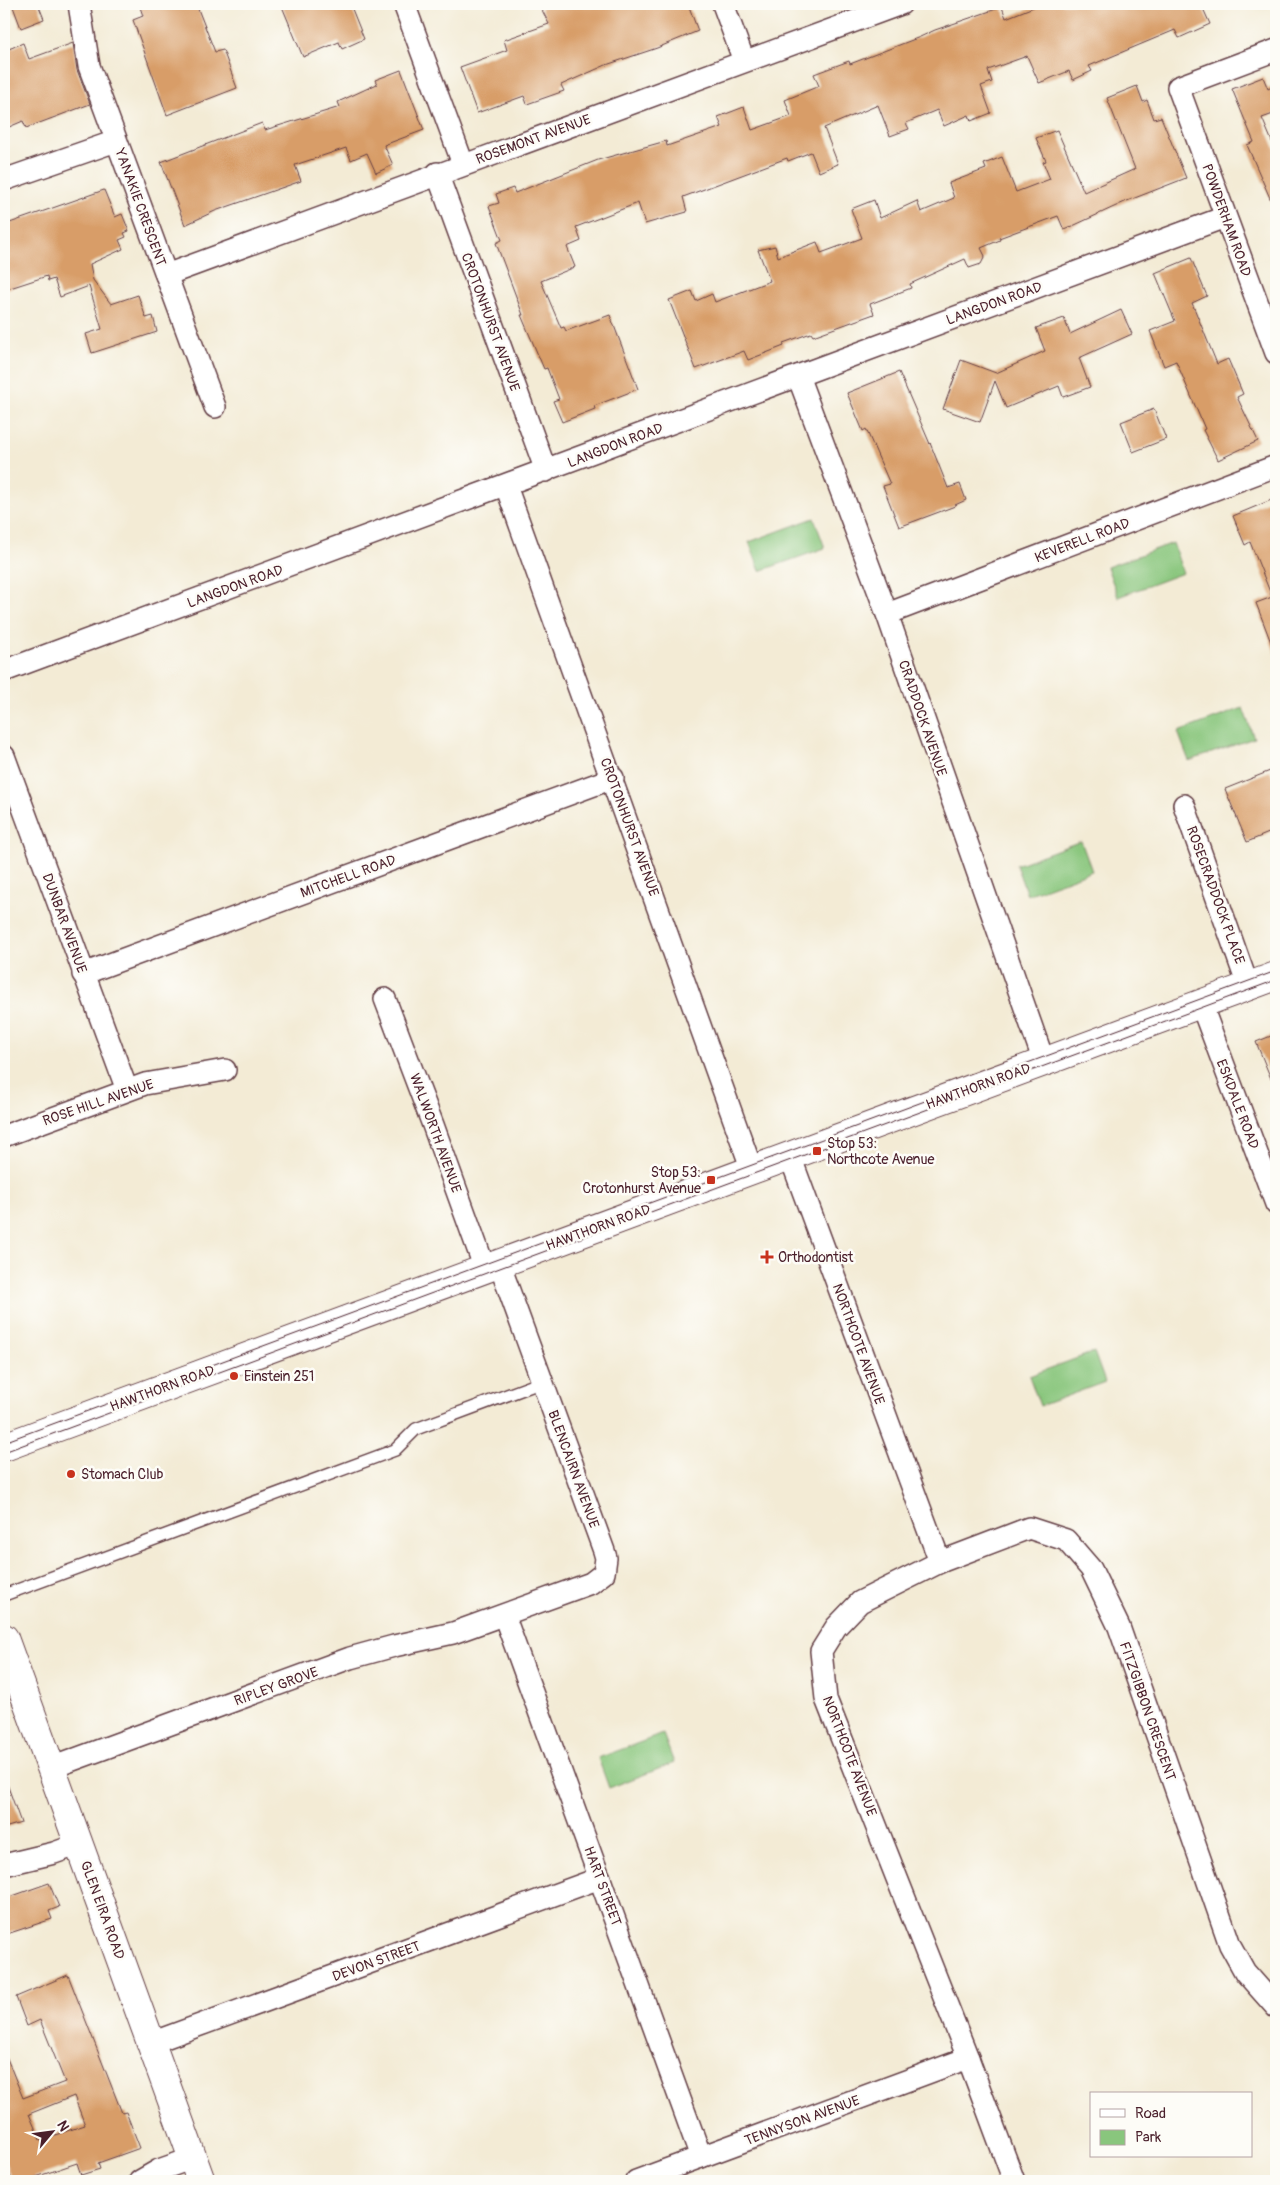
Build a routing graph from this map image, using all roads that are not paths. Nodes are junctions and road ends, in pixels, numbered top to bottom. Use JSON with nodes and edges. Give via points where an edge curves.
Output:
{"nodes":[{"id":1,"x":79,"y":4,"type":"edge"},
{"id":2,"x":404,"y":4,"type":"edge"},
{"id":3,"x":723,"y":4,"type":"edge"},
{"id":4,"x":901,"y":4,"type":"edge"},
{"id":5,"x":1276,"y":50,"type":"edge"},
{"id":6,"x":744,"y":61,"type":"junction"},
{"id":7,"x":116,"y":141,"type":"junction"},
{"id":8,"x":463,"y":164,"type":"junction"},
{"id":9,"x":437,"y":173,"type":"junction"},
{"id":10,"x":4,"y":180,"type":"edge"},
{"id":11,"x":1225,"y":217,"type":"junction"},
{"id":12,"x":166,"y":274,"type":"junction"},
{"id":13,"x":1276,"y":353,"type":"edge"},
{"id":14,"x":798,"y":376,"type":"junction"},
{"id":15,"x":215,"y":407,"type":"dead end"},
{"id":16,"x":1276,"y":466,"type":"edge"},
{"id":17,"x":546,"y":471,"type":"junction"},
{"id":18,"x":506,"y":486,"type":"junction"},
{"id":19,"x":887,"y":614,"type":"junction"},
{"id":20,"x":4,"y":671,"type":"edge"},
{"id":21,"x":4,"y":756,"type":"edge"},
{"id":22,"x":613,"y":778,"type":"junction"},
{"id":23,"x":1184,"y":805,"type":"dead end"},
{"id":24,"x":84,"y":974,"type":"junction"},
{"id":25,"x":1276,"y":976,"type":"edge"},
{"id":26,"x":1248,"y":986,"type":"junction"},
{"id":27,"x":385,"y":999,"type":"dead end"},
{"id":28,"x":1201,"y":1004,"type":"junction"},
{"id":29,"x":1044,"y":1062,"type":"junction"},
{"id":30,"x":224,"y":1070,"type":"dead end"},
{"id":31,"x":127,"y":1090,"type":"junction"},
{"id":32,"x":4,"y":1136,"type":"edge"},
{"id":33,"x":790,"y":1156,"type":"junction"},
{"id":34,"x":752,"y":1170,"type":"junction"},
{"id":35,"x":1276,"y":1204,"type":"edge"},
{"id":36,"x":492,"y":1266,"type":"junction"},
{"id":37,"x":542,"y":1382,"type":"junction"},
{"id":38,"x":4,"y":1447,"type":"edge"},
{"id":39,"x":940,"y":1562,"type":"junction"},
{"id":40,"x":4,"y":1596,"type":"edge"},
{"id":41,"x":504,"y":1615,"type":"junction"},
{"id":42,"x":4,"y":1638,"type":"edge"},
{"id":43,"x":51,"y":1768,"type":"junction"},
{"id":44,"x":76,"y":1837,"type":"junction"},
{"id":45,"x":8,"y":1863,"type":"edge"},
{"id":46,"x":600,"y":1878,"type":"junction"},
{"id":47,"x":1276,"y":2007,"type":"edge"},
{"id":48,"x":151,"y":2043,"type":"junction"},
{"id":49,"x":968,"y":2058,"type":"junction"},
{"id":50,"x":701,"y":2157,"type":"junction"},
{"id":51,"x":197,"y":2169,"type":"edge"},
{"id":52,"x":140,"y":2181,"type":"edge"},
{"id":53,"x":163,"y":2181,"type":"edge"},
{"id":54,"x":636,"y":2181,"type":"edge"},
{"id":55,"x":1014,"y":2181,"type":"edge"}],
"edges":[{"from":1,"to":7,"type":"street","name":"YANAKIE CRESCENT","via":[[88,66]]},
{"from":2,"to":8,"type":"street"},
{"from":3,"to":6,"type":"street"},
{"from":4,"to":6,"type":"street","name":"ROSEMONT AVENUE"},
{"from":5,"to":11,"type":"street","name":"POWDERHAM ROAD","via":[[1178,87]]},
{"from":6,"to":8,"type":"street","name":"ROSEMONT AVENUE"},
{"from":7,"to":10,"type":"street"},
{"from":7,"to":12,"type":"street","name":"YANAKIE CRESCENT"},
{"from":8,"to":9,"type":"street","name":"ROSEMONT AVENUE"},
{"from":9,"to":12,"type":"street","name":"ROSEMONT AVENUE"},
{"from":9,"to":17,"type":"street","name":"CROTONHURST AVENUE"},
{"from":11,"to":13,"type":"street","name":"POWDERHAM ROAD"},
{"from":11,"to":14,"type":"street","name":"LANGDON ROAD"},
{"from":12,"to":15,"type":"street","name":"YANAKIE CRESCENT"},
{"from":14,"to":17,"type":"street","name":"LANGDON ROAD"},
{"from":14,"to":19,"type":"street","name":"CRADDOCK AVENUE"},
{"from":16,"to":19,"type":"street","name":"KEVERELL ROAD"},
{"from":17,"to":18,"type":"street","name":"LANGDON ROAD"},
{"from":18,"to":20,"type":"street","name":"LANGDON ROAD"},
{"from":18,"to":22,"type":"street","name":"CROTONHURST AVENUE"},
{"from":19,"to":29,"type":"street","name":"CRADDOCK AVENUE"},
{"from":21,"to":24,"type":"street","name":"DUNBAR AVENUE"},
{"from":22,"to":24,"type":"street","name":"MITCHELL ROAD"},
{"from":22,"to":34,"type":"street","name":"CROTONHURST AVENUE"},
{"from":23,"to":26,"type":"street","name":"ROSECRADDOCK PLACE"},
{"from":24,"to":31,"type":"street","name":"DUNBAR AVENUE"},
{"from":25,"to":26,"type":"main road","name":"HAWTHORN ROAD"},
{"from":26,"to":28,"type":"main road","name":"HAWTHORN ROAD"},
{"from":27,"to":36,"type":"street","name":"WALWORTH AVENUE"},
{"from":28,"to":29,"type":"main road","name":"HAWTHORN ROAD"},
{"from":28,"to":35,"type":"street","name":"ESKDALE ROAD"},
{"from":29,"to":33,"type":"main road","name":"HAWTHORN ROAD"},
{"from":30,"to":31,"type":"street","name":"ROSE HILL AVENUE","via":[[162,1080]]},
{"from":31,"to":32,"type":"street","name":"ROSE HILL AVENUE"},
{"from":33,"to":34,"type":"main road","name":"HAWTHORN ROAD"},
{"from":33,"to":39,"type":"street","name":"NORTHCOTE AVENUE"},
{"from":34,"to":36,"type":"main road","name":"HAWTHORN ROAD"},
{"from":36,"to":37,"type":"street","name":"BLENCAIRN AVENUE"},
{"from":36,"to":38,"type":"main road","name":"HAWTHORN ROAD"},
{"from":37,"to":40,"type":"lane","via":[[416,1430],[395,1450]]},
{"from":37,"to":41,"type":"street","name":"BLENCAIRN AVENUE","via":[[604,1551],[606,1566],[604,1573],[591,1583]]},
{"from":39,"to":47,"type":"street","name":"FITZGIBBON CRESCENT","via":[[1029,1528],[1066,1540],[1091,1569],[1119,1627],[1230,1945],[1244,1972]]},
{"from":39,"to":49,"type":"street","name":"NORTHCOTE AVENUE","via":[[860,1602],[836,1627],[821,1651],[826,1698]]},
{"from":41,"to":43,"type":"street","name":"RIPLEY GROVE","via":[[453,1633],[350,1658]]},
{"from":41,"to":46,"type":"street","name":"HART STREET"},
{"from":42,"to":43,"type":"main road","name":"GLEN EIRA ROAD"},
{"from":43,"to":44,"type":"main road","name":"GLEN EIRA ROAD"},
{"from":44,"to":45,"type":"street","via":[[54,1853]]},
{"from":44,"to":48,"type":"main road","name":"GLEN EIRA ROAD"},
{"from":46,"to":48,"type":"street","name":"DEVON STREET"},
{"from":46,"to":50,"type":"street","name":"HART STREET"},
{"from":48,"to":51,"type":"main road","name":"GLEN EIRA ROAD"},
{"from":49,"to":50,"type":"street","name":"TENNYSON AVENUE"},
{"from":49,"to":55,"type":"street","name":"NORTHCOTE AVENUE"},
{"from":50,"to":54,"type":"street","name":"TENNYSON AVENUE"},
{"from":51,"to":52,"type":"street","via":[[159,2170]]},
{"from":51,"to":53,"type":"street"}]}
